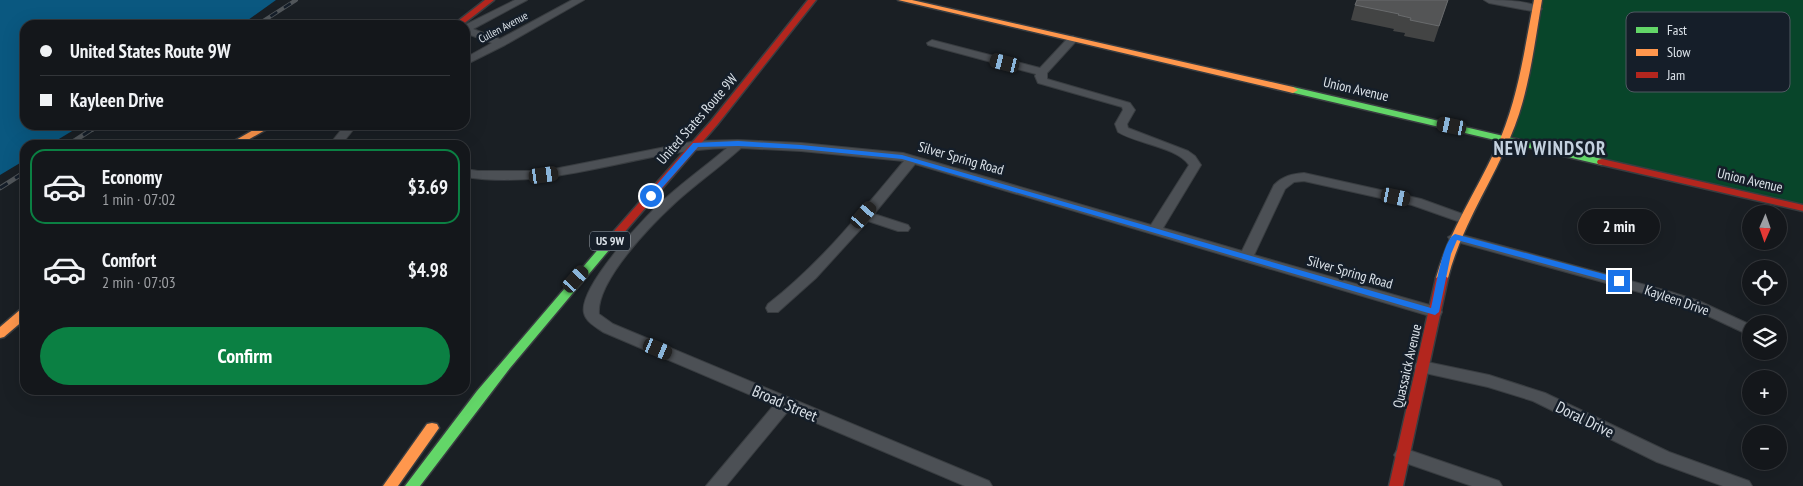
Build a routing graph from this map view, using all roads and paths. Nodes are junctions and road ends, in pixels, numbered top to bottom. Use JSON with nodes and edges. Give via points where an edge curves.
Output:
{"nodes":[{"id":1,"x":490,"y":0,"type":"edge"},
{"id":2,"x":522,"y":0,"type":"edge"},
{"id":3,"x":579,"y":0,"type":"edge"},
{"id":4,"x":812,"y":0,"type":"edge"},
{"id":5,"x":902,"y":0,"type":"edge"},
{"id":6,"x":1490,"y":0,"type":"edge"},
{"id":7,"x":1537,"y":4,"type":"edge"},
{"id":8,"x":464,"y":20,"type":"edge"},
{"id":9,"x":470,"y":26,"type":"edge"},
{"id":10,"x":470,"y":31,"type":"edge"},
{"id":11,"x":1073,"y":39,"type":"junction"},
{"id":12,"x":501,"y":43,"type":"junction"},
{"id":13,"x":932,"y":43,"type":"dead end"},
{"id":14,"x":470,"y":59,"type":"edge"},
{"id":15,"x":1042,"y":72,"type":"junction"},
{"id":16,"x":1452,"y":126,"type":"junction"},
{"id":17,"x":259,"y":130,"type":"edge"},
{"id":18,"x":347,"y":130,"type":"edge"},
{"id":19,"x":684,"y":136,"type":"dead end"},
{"id":20,"x":1505,"y":139,"type":"junction"},
{"id":21,"x":241,"y":140,"type":"edge"},
{"id":22,"x":338,"y":140,"type":"edge"},
{"id":23,"x":738,"y":144,"type":"junction"},
{"id":24,"x":696,"y":145,"type":"junction"},
{"id":25,"x":672,"y":149,"type":"junction"},
{"id":26,"x":1495,"y":158,"type":"junction"},
{"id":27,"x":912,"y":160,"type":"junction"},
{"id":28,"x":659,"y":164,"type":"dead end"},
{"id":29,"x":470,"y":174,"type":"edge"},
{"id":30,"x":1803,"y":208,"type":"edge"},
{"id":31,"x":864,"y":215,"type":"junction"},
{"id":32,"x":1463,"y":219,"type":"junction"},
{"id":33,"x":903,"y":228,"type":"dead end"},
{"id":34,"x":1155,"y":230,"type":"junction"},
{"id":35,"x":1455,"y":237,"type":"junction"},
{"id":36,"x":1246,"y":257,"type":"junction"},
{"id":37,"x":773,"y":308,"type":"dead end"},
{"id":38,"x":1435,"y":312,"type":"junction"},
{"id":39,"x":20,"y":316,"type":"edge"},
{"id":40,"x":1742,"y":326,"type":"edge"},
{"id":41,"x":0,"y":334,"type":"edge"},
{"id":42,"x":1422,"y":366,"type":"junction"},
{"id":43,"x":785,"y":403,"type":"junction"},
{"id":44,"x":440,"y":417,"type":"dead end"},
{"id":45,"x":1403,"y":455,"type":"junction"},
{"id":46,"x":390,"y":486,"type":"edge"},
{"id":47,"x":412,"y":486,"type":"edge"},
{"id":48,"x":715,"y":486,"type":"edge"},
{"id":49,"x":983,"y":486,"type":"edge"},
{"id":50,"x":1396,"y":486,"type":"edge"},
{"id":51,"x":1493,"y":486,"type":"edge"},
{"id":52,"x":1743,"y":486,"type":"edge"}],
"edges":[{"from":1,"to":8,"type":"main road"},
{"from":2,"to":9,"type":"street"},
{"from":3,"to":12,"type":"street","name":"Cullen Avenue"},
{"from":4,"to":24,"type":"main road","name":"United States Route 9W","number":"US 9W"},
{"from":5,"to":11,"type":"main road","name":"Union Avenue"},
{"from":6,"to":7,"type":"street"},
{"from":7,"to":20,"type":"main road","name":"Quassaick Avenue","via":[[1517,109]]},
{"from":10,"to":12,"type":"street"},
{"from":11,"to":15,"type":"street"},
{"from":11,"to":16,"type":"main road","name":"Union Avenue"},
{"from":12,"to":14,"type":"street","name":"Cullen Avenue"},
{"from":13,"to":15,"type":"street"},
{"from":15,"to":34,"type":"street","via":[[1040,79],[1048,84],[1126,105],[1129,110],[1121,124],[1122,130],[1135,138],[1178,151],[1193,161],[1195,165]]},
{"from":16,"to":20,"type":"main road","name":"Union Avenue"},
{"from":16,"to":26,"type":"main road","via":[[1474,138]]},
{"from":17,"to":21,"type":"main road"},
{"from":18,"to":22,"type":"street"},
{"from":19,"to":25,"type":"main road","name":"United States Route 9W"},
{"from":20,"to":26,"type":"main road","name":"Quassaick Avenue"},
{"from":20,"to":30,"type":"main road","name":"Union Avenue"},
{"from":23,"to":24,"type":"street","name":"Silver Spring Road"},
{"from":23,"to":27,"type":"street","name":"Silver Spring Road","via":[[801,147]]},
{"from":23,"to":43,"type":"street","name":"Broad Street","via":[[669,202],[634,240],[595,292],[592,314],[608,328]]},
{"from":24,"to":25,"type":"street","name":"Silver Spring Road"},
{"from":24,"to":47,"type":"main road","name":"United States Route 9W","number":"US 9W","via":[[508,358]]},
{"from":25,"to":28,"type":"main road","name":"United States Route 9W"},
{"from":25,"to":29,"type":"street","name":"Silver Spring Road","via":[[544,175]]},
{"from":26,"to":32,"type":"main road","name":"Quassaick Avenue"},
{"from":27,"to":31,"type":"street"},
{"from":27,"to":34,"type":"street","name":"Silver Spring Road"},
{"from":31,"to":33,"type":"street"},
{"from":31,"to":37,"type":"street","via":[[820,267]]},
{"from":32,"to":35,"type":"main road","name":"Quassaick Avenue"},
{"from":32,"to":36,"type":"street","via":[[1416,202],[1293,177],[1279,188]]},
{"from":34,"to":36,"type":"street","name":"Silver Spring Road"},
{"from":35,"to":38,"type":"main road","name":"Quassaick Avenue","via":[[1447,254]]},
{"from":35,"to":40,"type":"street","name":"Kayleen Drive","via":[[1666,295]]},
{"from":36,"to":38,"type":"street","name":"Silver Spring Road"},
{"from":38,"to":42,"type":"main road","name":"Quassaick Avenue"},
{"from":39,"to":41,"type":"main road"},
{"from":42,"to":45,"type":"main road","name":"Quassaick Avenue"},
{"from":42,"to":52,"type":"street","name":"Doral Drive","via":[[1489,381],[1539,397],[1663,457]]},
{"from":43,"to":48,"type":"street"},
{"from":43,"to":49,"type":"street","name":"Broad Street"},
{"from":44,"to":46,"type":"main road"},
{"from":45,"to":50,"type":"main road","name":"Quassaick Avenue"},
{"from":45,"to":51,"type":"street"}]}
